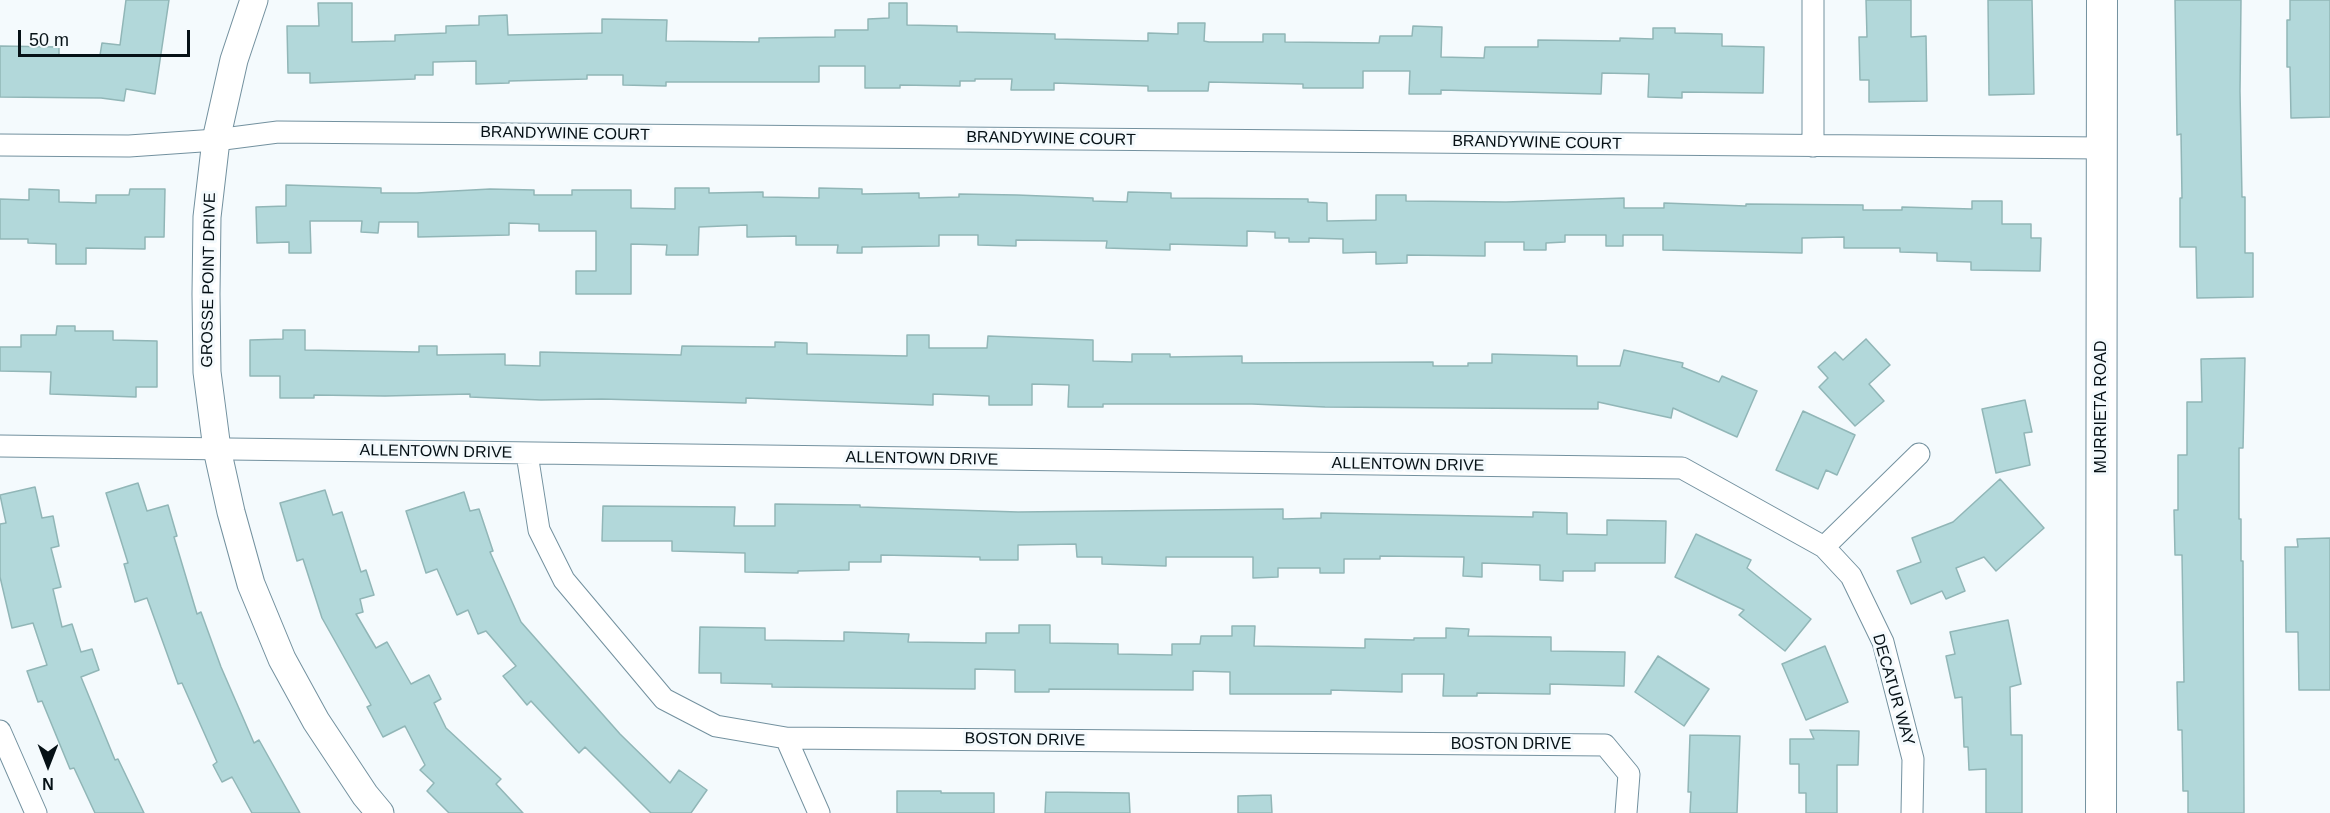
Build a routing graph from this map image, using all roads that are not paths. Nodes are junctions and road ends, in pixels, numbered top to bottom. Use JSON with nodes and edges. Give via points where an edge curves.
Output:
{"nodes":[{"id":1,"x":254,"y":0,"type":"edge"},
{"id":2,"x":1813,"y":0,"type":"edge"},
{"id":3,"x":2102,"y":0,"type":"edge"},
{"id":4,"x":216,"y":140,"type":"junction"},
{"id":5,"x":0,"y":145,"type":"edge"},
{"id":6,"x":1813,"y":146,"type":"junction"},
{"id":7,"x":2102,"y":148,"type":"junction"},
{"id":8,"x":0,"y":446,"type":"edge"},
{"id":9,"x":217,"y":449,"type":"junction"},
{"id":10,"x":527,"y":454,"type":"junction"},
{"id":11,"x":1919,"y":454,"type":"dead end"},
{"id":12,"x":1824,"y":547,"type":"junction"},
{"id":13,"x":0,"y":731,"type":"edge"},
{"id":14,"x":786,"y":738,"type":"junction"},
{"id":15,"x":36,"y":813,"type":"edge"},
{"id":16,"x":380,"y":813,"type":"edge"},
{"id":17,"x":819,"y":813,"type":"edge"},
{"id":18,"x":1626,"y":813,"type":"edge"},
{"id":19,"x":1912,"y":813,"type":"edge"},
{"id":20,"x":2101,"y":813,"type":"edge"}],
"edges":[{"from":1,"to":4,"type":"street","name":"GROSSE POINT DRIVE","via":[[234,60]]},
{"from":2,"to":6,"type":"street"},
{"from":3,"to":7,"type":"main road","name":"MURRIETA ROAD"},
{"from":4,"to":5,"type":"street","name":"BRANDYWINE COURT","via":[[129,146]]},
{"from":4,"to":6,"type":"street","name":"BRANDYWINE COURT","via":[[278,132]]},
{"from":4,"to":9,"type":"street","name":"GROSSE POINT DRIVE","via":[[207,217],[206,294],[207,372]]},
{"from":6,"to":7,"type":"street","name":"BRANDYWINE COURT"},
{"from":7,"to":20,"type":"main road","name":"MURRIETA ROAD"},
{"from":8,"to":9,"type":"street","name":"ALLENTOWN DRIVE"},
{"from":9,"to":10,"type":"street","name":"ALLENTOWN DRIVE"},
{"from":9,"to":16,"type":"street","name":"GROSSE POINT DRIVE","via":[[251,584],[282,659],[316,721]]},
{"from":10,"to":12,"type":"street","name":"ALLENTOWN DRIVE","via":[[1682,468]]},
{"from":10,"to":14,"type":"street","name":"BOSTON DRIVE","via":[[539,530],[564,580],[664,699],[716,726]]},
{"from":11,"to":12,"type":"street"},
{"from":12,"to":19,"type":"street","name":"DECATUR WAY","via":[[1851,576],[1883,642],[1913,759]]},
{"from":13,"to":15,"type":"street"},
{"from":14,"to":17,"type":"street"},
{"from":14,"to":18,"type":"street","name":"BOSTON DRIVE","via":[[1605,745],[1629,774]]}]}
